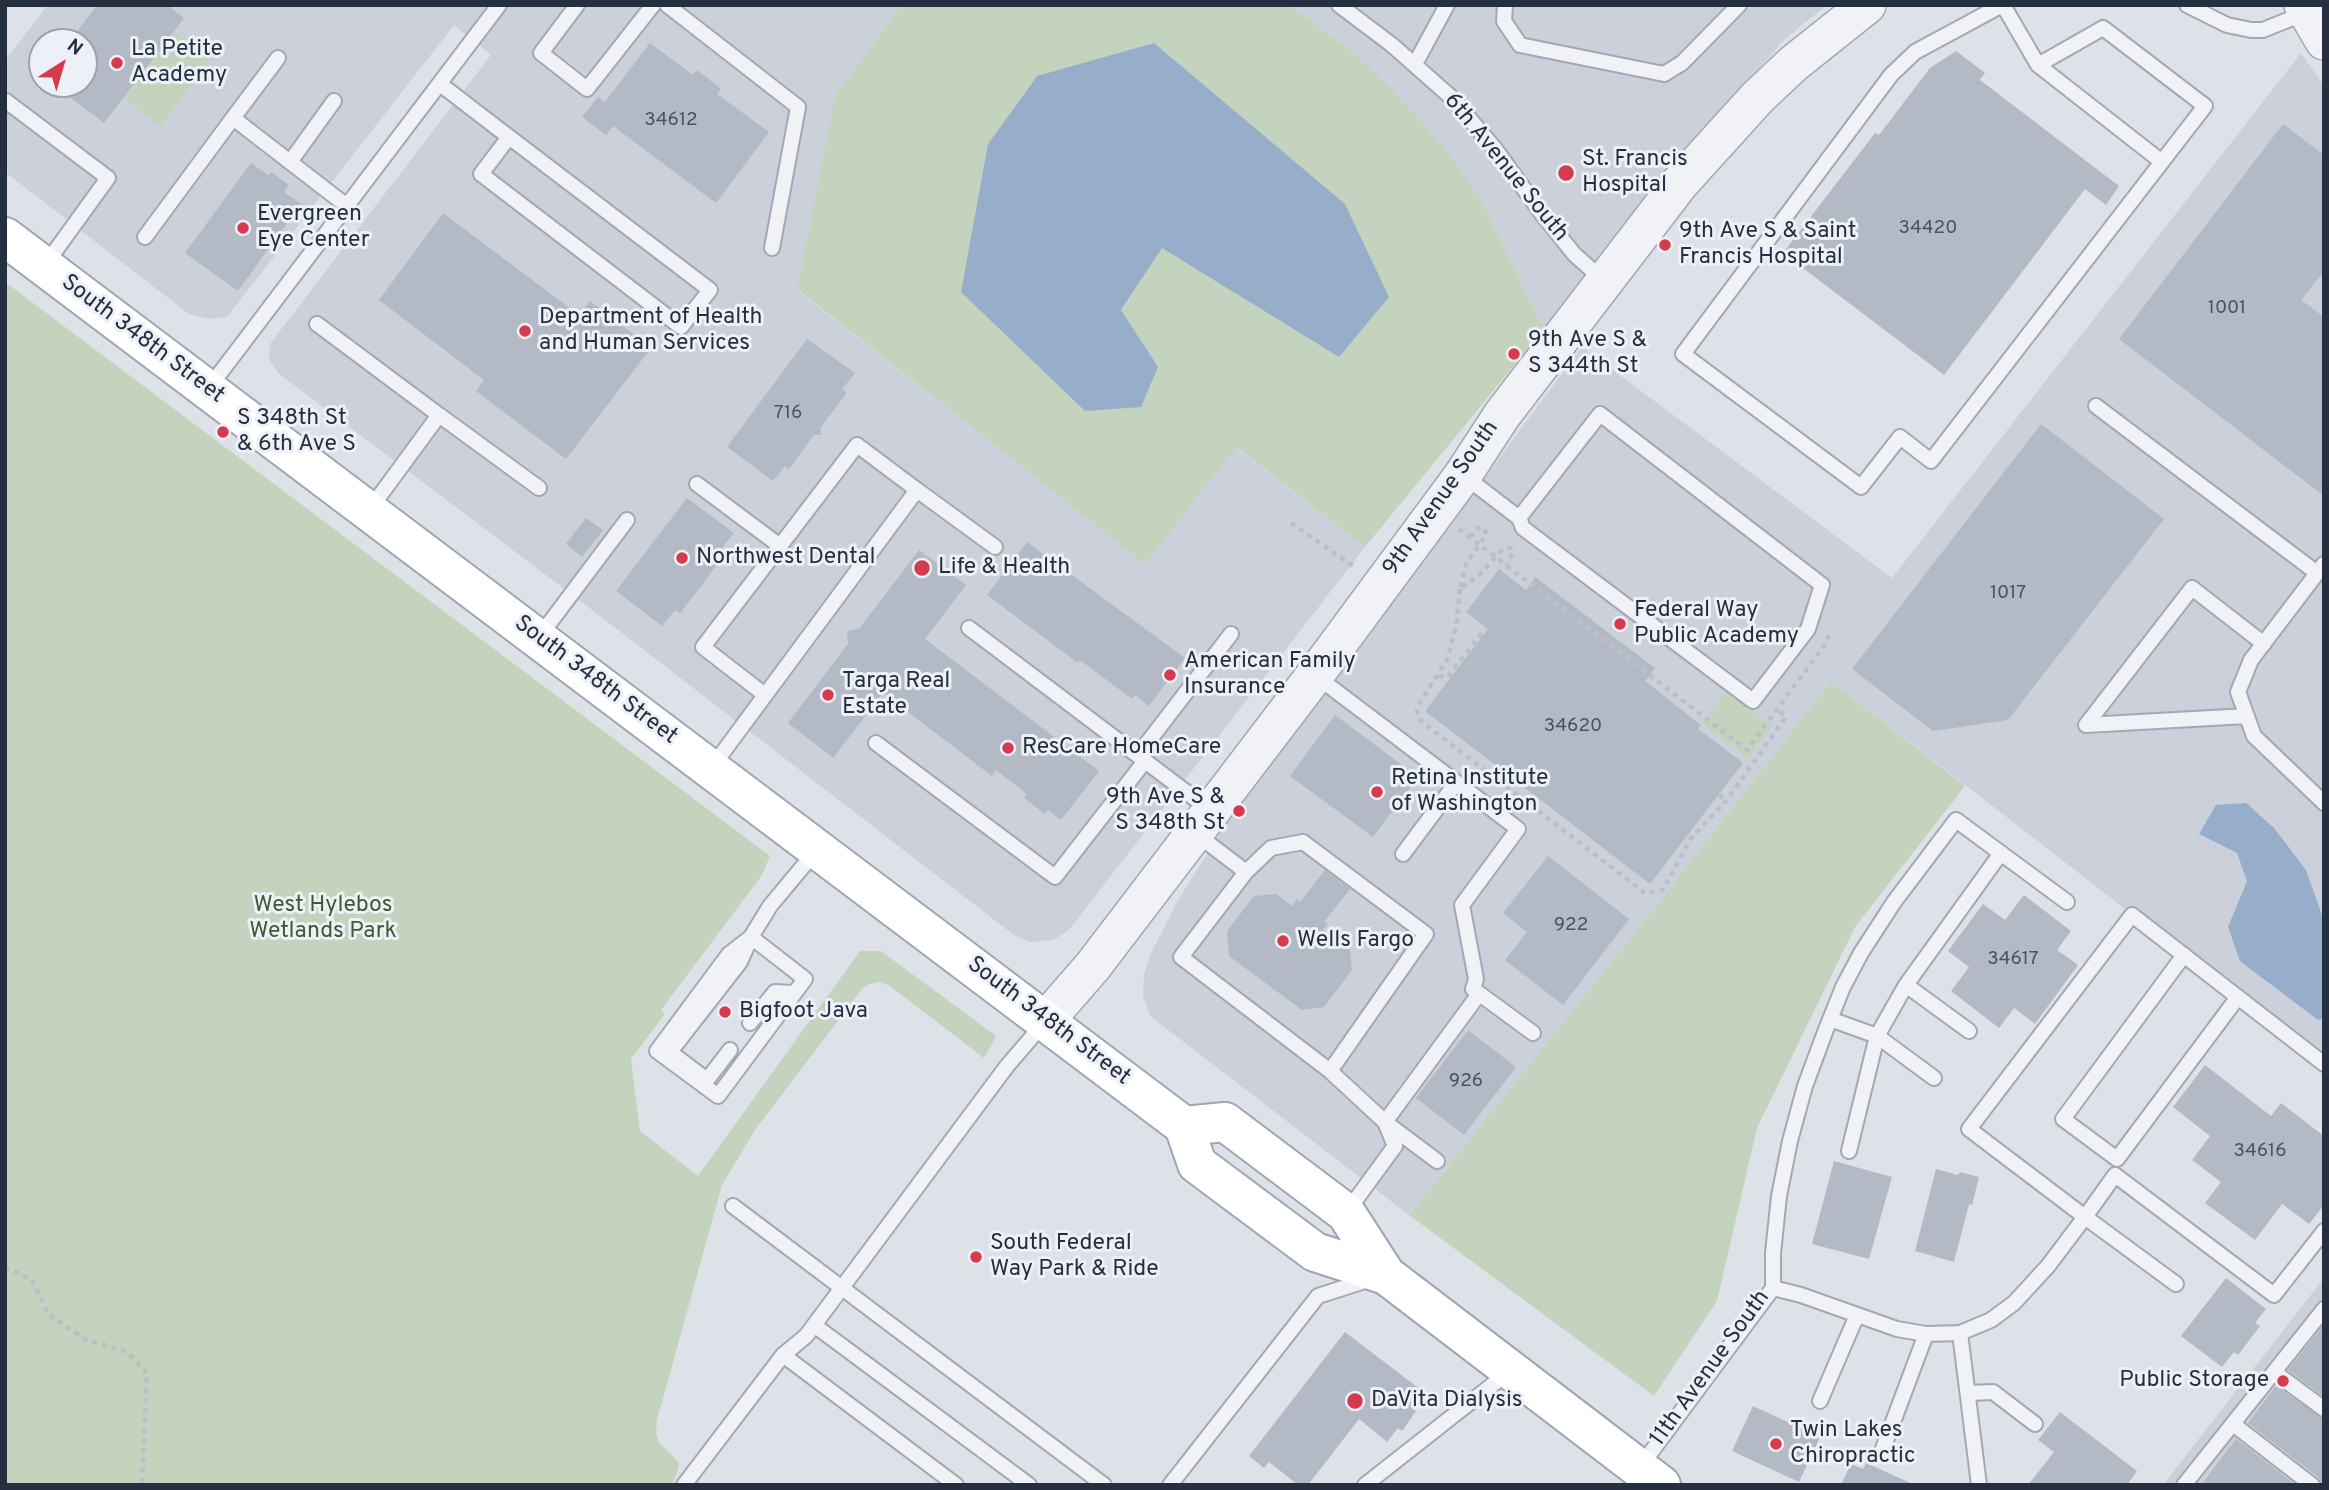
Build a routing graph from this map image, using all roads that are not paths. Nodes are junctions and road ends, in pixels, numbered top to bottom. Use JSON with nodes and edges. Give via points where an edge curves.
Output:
{"nodes":[{"id":1,"x":499,"y":5,"type":"edge"},
{"id":2,"x":577,"y":5,"type":"edge"},
{"id":3,"x":653,"y":5,"type":"edge"},
{"id":4,"x":667,"y":5,"type":"edge"},
{"id":5,"x":1339,"y":5,"type":"edge"},
{"id":6,"x":1447,"y":5,"type":"edge"},
{"id":7,"x":1505,"y":5,"type":"edge"},
{"id":8,"x":1739,"y":5,"type":"edge"},
{"id":9,"x":1867,"y":5,"type":"edge"},
{"id":10,"x":2002,"y":5,"type":"edge"},
{"id":11,"x":2187,"y":5,"type":"edge"},
{"id":12,"x":2311,"y":19,"type":"edge"},
{"id":13,"x":278,"y":58,"type":"dead end"},
{"id":14,"x":1415,"y":64,"type":"junction"},
{"id":15,"x":2038,"y":65,"type":"junction"},
{"id":16,"x":440,"y":84,"type":"junction"},
{"id":17,"x":6,"y":101,"type":"edge"},
{"id":18,"x":334,"y":102,"type":"dead end"},
{"id":19,"x":233,"y":118,"type":"junction"},
{"id":20,"x":509,"y":137,"type":"junction"},
{"id":21,"x":290,"y":162,"type":"junction"},
{"id":22,"x":2162,"y":162,"type":"junction"},
{"id":23,"x":347,"y":206,"type":"junction"},
{"id":24,"x":5,"y":237,"type":"edge"},
{"id":25,"x":145,"y":237,"type":"dead end"},
{"id":26,"x":772,"y":248,"type":"dead end"},
{"id":27,"x":44,"y":267,"type":"junction"},
{"id":28,"x":1604,"y":281,"type":"junction"},
{"id":29,"x":317,"y":324,"type":"dead end"},
{"id":30,"x":208,"y":389,"type":"junction"},
{"id":31,"x":2096,"y":407,"type":"dead end"},
{"id":32,"x":439,"y":415,"type":"junction"},
{"id":33,"x":1463,"y":475,"type":"junction"},
{"id":34,"x":697,"y":484,"type":"dead end"},
{"id":35,"x":539,"y":488,"type":"dead end"},
{"id":36,"x":917,"y":490,"type":"junction"},
{"id":37,"x":369,"y":510,"type":"junction"},
{"id":38,"x":1519,"y":518,"type":"junction"},
{"id":39,"x":627,"y":520,"type":"dead end"},
{"id":40,"x":780,"y":546,"type":"junction"},
{"id":41,"x":995,"y":548,"type":"dead end"},
{"id":42,"x":2320,"y":569,"type":"edge"},
{"id":43,"x":969,"y":628,"type":"dead end"},
{"id":44,"x":1231,"y":634,"type":"dead end"},
{"id":45,"x":538,"y":638,"type":"junction"},
{"id":46,"x":2264,"y":644,"type":"junction"},
{"id":47,"x":1315,"y":675,"type":"junction"},
{"id":48,"x":765,"y":695,"type":"junction"},
{"id":49,"x":2247,"y":716,"type":"junction"},
{"id":50,"x":876,"y":743,"type":"dead end"},
{"id":51,"x":1141,"y":758,"type":"junction"},
{"id":52,"x":711,"y":768,"type":"junction"},
{"id":53,"x":1456,"y":783,"type":"junction"},
{"id":54,"x":2324,"y":803,"type":"edge"},
{"id":55,"x":1202,"y":822,"type":"junction"},
{"id":56,"x":818,"y":848,"type":"junction"},
{"id":57,"x":2001,"y":853,"type":"junction"},
{"id":58,"x":1403,"y":854,"type":"dead end"},
{"id":59,"x":1246,"y":872,"type":"junction"},
{"id":60,"x":2067,"y":902,"type":"dead end"},
{"id":61,"x":751,"y":937,"type":"junction"},
{"id":62,"x":2184,"y":955,"type":"junction"},
{"id":63,"x":1906,"y":985,"type":"junction"},
{"id":64,"x":793,"y":993,"type":"junction"},
{"id":65,"x":1479,"y":994,"type":"junction"},
{"id":66,"x":2238,"y":997,"type":"junction"},
{"id":67,"x":1830,"y":1019,"type":"junction"},
{"id":68,"x":1046,"y":1020,"type":"junction"},
{"id":69,"x":750,"y":1023,"type":"dead end"},
{"id":70,"x":1969,"y":1031,"type":"dead end"},
{"id":71,"x":1532,"y":1033,"type":"dead end"},
{"id":72,"x":1877,"y":1036,"type":"junction"},
{"id":73,"x":730,"y":1050,"type":"dead end"},
{"id":74,"x":2324,"y":1064,"type":"edge"},
{"id":75,"x":1330,"y":1071,"type":"junction"},
{"id":76,"x":1934,"y":1078,"type":"dead end"},
{"id":77,"x":1385,"y":1122,"type":"junction"},
{"id":78,"x":1184,"y":1126,"type":"junction"},
{"id":79,"x":1849,"y":1151,"type":"dead end"},
{"id":80,"x":2118,"y":1159,"type":"junction"},
{"id":81,"x":1437,"y":1161,"type":"dead end"},
{"id":82,"x":2115,"y":1175,"type":"junction"},
{"id":83,"x":733,"y":1206,"type":"dead end"},
{"id":84,"x":1346,"y":1213,"type":"junction"},
{"id":85,"x":2085,"y":1217,"type":"junction"},
{"id":86,"x":2324,"y":1231,"type":"edge"},
{"id":87,"x":1386,"y":1275,"type":"junction"},
{"id":88,"x":2176,"y":1284,"type":"dead end"},
{"id":89,"x":842,"y":1288,"type":"junction"},
{"id":90,"x":1773,"y":1288,"type":"junction"},
{"id":91,"x":2322,"y":1313,"type":"edge"},
{"id":92,"x":1857,"y":1315,"type":"junction"},
{"id":93,"x":814,"y":1325,"type":"junction"},
{"id":94,"x":1960,"y":1333,"type":"junction"},
{"id":95,"x":1926,"y":1334,"type":"junction"},
{"id":96,"x":783,"y":1355,"type":"junction"},
{"id":97,"x":1511,"y":1370,"type":"junction"},
{"id":98,"x":2274,"y":1371,"type":"junction"},
{"id":99,"x":1968,"y":1393,"type":"junction"},
{"id":100,"x":1820,"y":1401,"type":"dead end"},
{"id":101,"x":2324,"y":1409,"type":"edge"},
{"id":102,"x":2035,"y":1424,"type":"dead end"},
{"id":103,"x":2233,"y":1424,"type":"junction"},
{"id":104,"x":1881,"y":1454,"type":"dead end"},
{"id":105,"x":1650,"y":1476,"type":"edge"},
{"id":106,"x":684,"y":1485,"type":"edge"},
{"id":107,"x":956,"y":1485,"type":"edge"},
{"id":108,"x":1029,"y":1485,"type":"edge"},
{"id":109,"x":1104,"y":1485,"type":"edge"},
{"id":110,"x":1170,"y":1485,"type":"edge"},
{"id":111,"x":1365,"y":1485,"type":"edge"},
{"id":112,"x":1979,"y":1485,"type":"edge"},
{"id":113,"x":2184,"y":1485,"type":"edge"},
{"id":114,"x":2312,"y":1485,"type":"edge"}],
"edges":[{"from":1,"to":16,"type":"lane"},
{"from":2,"to":3,"type":"lane","via":[[541,53],[587,89]]},
{"from":4,"to":26,"type":"lane","via":[[798,107]]},
{"from":5,"to":14,"type":"lane","name":"6th Avenue South"},
{"from":6,"to":14,"type":"lane"},
{"from":7,"to":8,"type":"lane","via":[[1504,21],[1520,45],[1664,74],[1682,63]]},
{"from":9,"to":28,"type":"street","name":"9th Avenue South","via":[[1757,97],[1680,183]]},
{"from":10,"to":15,"type":"lane"},
{"from":10,"to":22,"type":"lane","via":[[1915,52],[1891,75],[1683,354],[1861,487],[1900,437],[1931,461]]},
{"from":11,"to":12,"type":"lane","via":[[2227,25],[2250,30]]},
{"from":13,"to":19,"type":"lane"},
{"from":14,"to":28,"type":"lane","name":"6th Avenue South","via":[[1452,98],[1574,254]]},
{"from":15,"to":22,"type":"lane"},
{"from":15,"to":22,"type":"lane","via":[[2103,28],[2205,106]]},
{"from":16,"to":20,"type":"lane"},
{"from":16,"to":23,"type":"lane"},
{"from":17,"to":27,"type":"lane","via":[[108,178]]},
{"from":18,"to":21,"type":"lane"},
{"from":19,"to":21,"type":"lane"},
{"from":19,"to":25,"type":"lane"},
{"from":20,"to":20,"type":"lane","via":[[710,289],[681,327],[481,174]]},
{"from":21,"to":23,"type":"lane"},
{"from":23,"to":30,"type":"lane"},
{"from":24,"to":27,"type":"main road","name":"South 348th Street"},
{"from":27,"to":30,"type":"main road","name":"South 348th Street"},
{"from":28,"to":33,"type":"street","name":"9th Avenue South","via":[[1502,415]]},
{"from":29,"to":32,"type":"lane"},
{"from":30,"to":37,"type":"main road","name":"South 348th Street"},
{"from":31,"to":42,"type":"lane"},
{"from":32,"to":35,"type":"lane"},
{"from":32,"to":37,"type":"lane"},
{"from":33,"to":38,"type":"lane"},
{"from":33,"to":47,"type":"street","name":"9th Avenue South"},
{"from":34,"to":40,"type":"lane"},
{"from":36,"to":40,"type":"lane","via":[[857,445]]},
{"from":36,"to":41,"type":"lane"},
{"from":36,"to":48,"type":"lane"},
{"from":37,"to":45,"type":"main road","name":"South 348th Street"},
{"from":38,"to":38,"type":"lane","via":[[1523,528],[1753,701],[1808,629],[1822,585],[1600,414]]},
{"from":39,"to":45,"type":"lane"},
{"from":40,"to":48,"type":"lane","via":[[703,647]]},
{"from":42,"to":46,"type":"lane"},
{"from":43,"to":51,"type":"lane"},
{"from":44,"to":51,"type":"lane"},
{"from":45,"to":52,"type":"main road","name":"South 348th Street"},
{"from":46,"to":49,"type":"lane","via":[[2251,660],[2238,692]]},
{"from":46,"to":49,"type":"lane","via":[[2192,588],[2086,725]]},
{"from":47,"to":53,"type":"lane"},
{"from":47,"to":55,"type":"street","name":"9th Avenue South"},
{"from":48,"to":52,"type":"lane"},
{"from":49,"to":54,"type":"lane","via":[[2254,736]]},
{"from":50,"to":51,"type":"lane","via":[[1055,877]]},
{"from":51,"to":55,"type":"lane"},
{"from":52,"to":56,"type":"main road","name":"South 348th Street"},
{"from":53,"to":58,"type":"lane"},
{"from":53,"to":65,"type":"lane","via":[[1518,829],[1462,905],[1476,979],[1473,989]]},
{"from":55,"to":59,"type":"lane"},
{"from":55,"to":68,"type":"street","name":"9th Avenue South"},
{"from":56,"to":61,"type":"lane"},
{"from":56,"to":68,"type":"main road","name":"South 348th Street"},
{"from":57,"to":60,"type":"lane","name":"11th Avenue South"},
{"from":57,"to":63,"type":"lane"},
{"from":57,"to":67,"type":"lane","name":"11th Avenue South","via":[[1956,820],[1861,953]]},
{"from":59,"to":75,"type":"lane","via":[[1181,957]]},
{"from":59,"to":75,"type":"lane","via":[[1271,848],[1303,842],[1426,934]]},
{"from":61,"to":64,"type":"lane","via":[[805,979]]},
{"from":61,"to":64,"type":"lane","via":[[729,954],[657,1051],[718,1096]]},
{"from":61,"to":73,"type":"lane","via":[[740,962],[670,1052],[707,1080]]},
{"from":62,"to":66,"type":"lane"},
{"from":62,"to":80,"type":"lane","via":[[2063,1119]]},
{"from":62,"to":85,"type":"lane","via":[[2132,915],[1969,1129]]},
{"from":63,"to":70,"type":"lane"},
{"from":63,"to":72,"type":"lane"},
{"from":64,"to":69,"type":"lane","via":[[775,992]]},
{"from":65,"to":71,"type":"lane"},
{"from":65,"to":77,"type":"lane"},
{"from":66,"to":74,"type":"lane"},
{"from":66,"to":80,"type":"lane"},
{"from":67,"to":72,"type":"lane"},
{"from":67,"to":90,"type":"lane","name":"11th Avenue South","via":[[1790,1141],[1779,1196]]},
{"from":68,"to":78,"type":"main road","name":"South 348th Street"},
{"from":68,"to":89,"type":"lane"},
{"from":72,"to":76,"type":"lane"},
{"from":72,"to":79,"type":"lane"},
{"from":75,"to":77,"type":"lane"},
{"from":77,"to":81,"type":"lane"},
{"from":77,"to":84,"type":"lane","via":[[1395,1146]]},
{"from":78,"to":84,"type":"main road","via":[[1225,1122]]},
{"from":78,"to":87,"type":"main road","via":[[1197,1164],[1315,1252]]},
{"from":80,"to":82,"type":"lane"},
{"from":82,"to":85,"type":"lane"},
{"from":82,"to":86,"type":"lane","via":[[2274,1295]]},
{"from":83,"to":89,"type":"lane"},
{"from":84,"to":87,"type":"main road"},
{"from":85,"to":88,"type":"lane"},
{"from":85,"to":94,"type":"lane","via":[[2014,1303],[1991,1320]]},
{"from":87,"to":97,"type":"main road"},
{"from":87,"to":110,"type":"lane","via":[[1318,1296]]},
{"from":89,"to":93,"type":"lane"},
{"from":89,"to":109,"type":"lane"},
{"from":90,"to":92,"type":"lane"},
{"from":90,"to":105,"type":"lane","name":"11th Avenue South"},
{"from":91,"to":98,"type":"lane"},
{"from":92,"to":95,"type":"lane"},
{"from":92,"to":100,"type":"lane"},
{"from":93,"to":96,"type":"lane"},
{"from":93,"to":108,"type":"lane"},
{"from":94,"to":95,"type":"lane"},
{"from":94,"to":99,"type":"lane"},
{"from":95,"to":104,"type":"lane"},
{"from":96,"to":106,"type":"lane"},
{"from":96,"to":107,"type":"lane"},
{"from":97,"to":105,"type":"main road"},
{"from":97,"to":111,"type":"lane"},
{"from":98,"to":101,"type":"lane"},
{"from":98,"to":103,"type":"lane"},
{"from":99,"to":102,"type":"lane","via":[[1993,1392]]},
{"from":99,"to":112,"type":"lane"},
{"from":103,"to":113,"type":"lane"},
{"from":103,"to":114,"type":"lane"}]}
